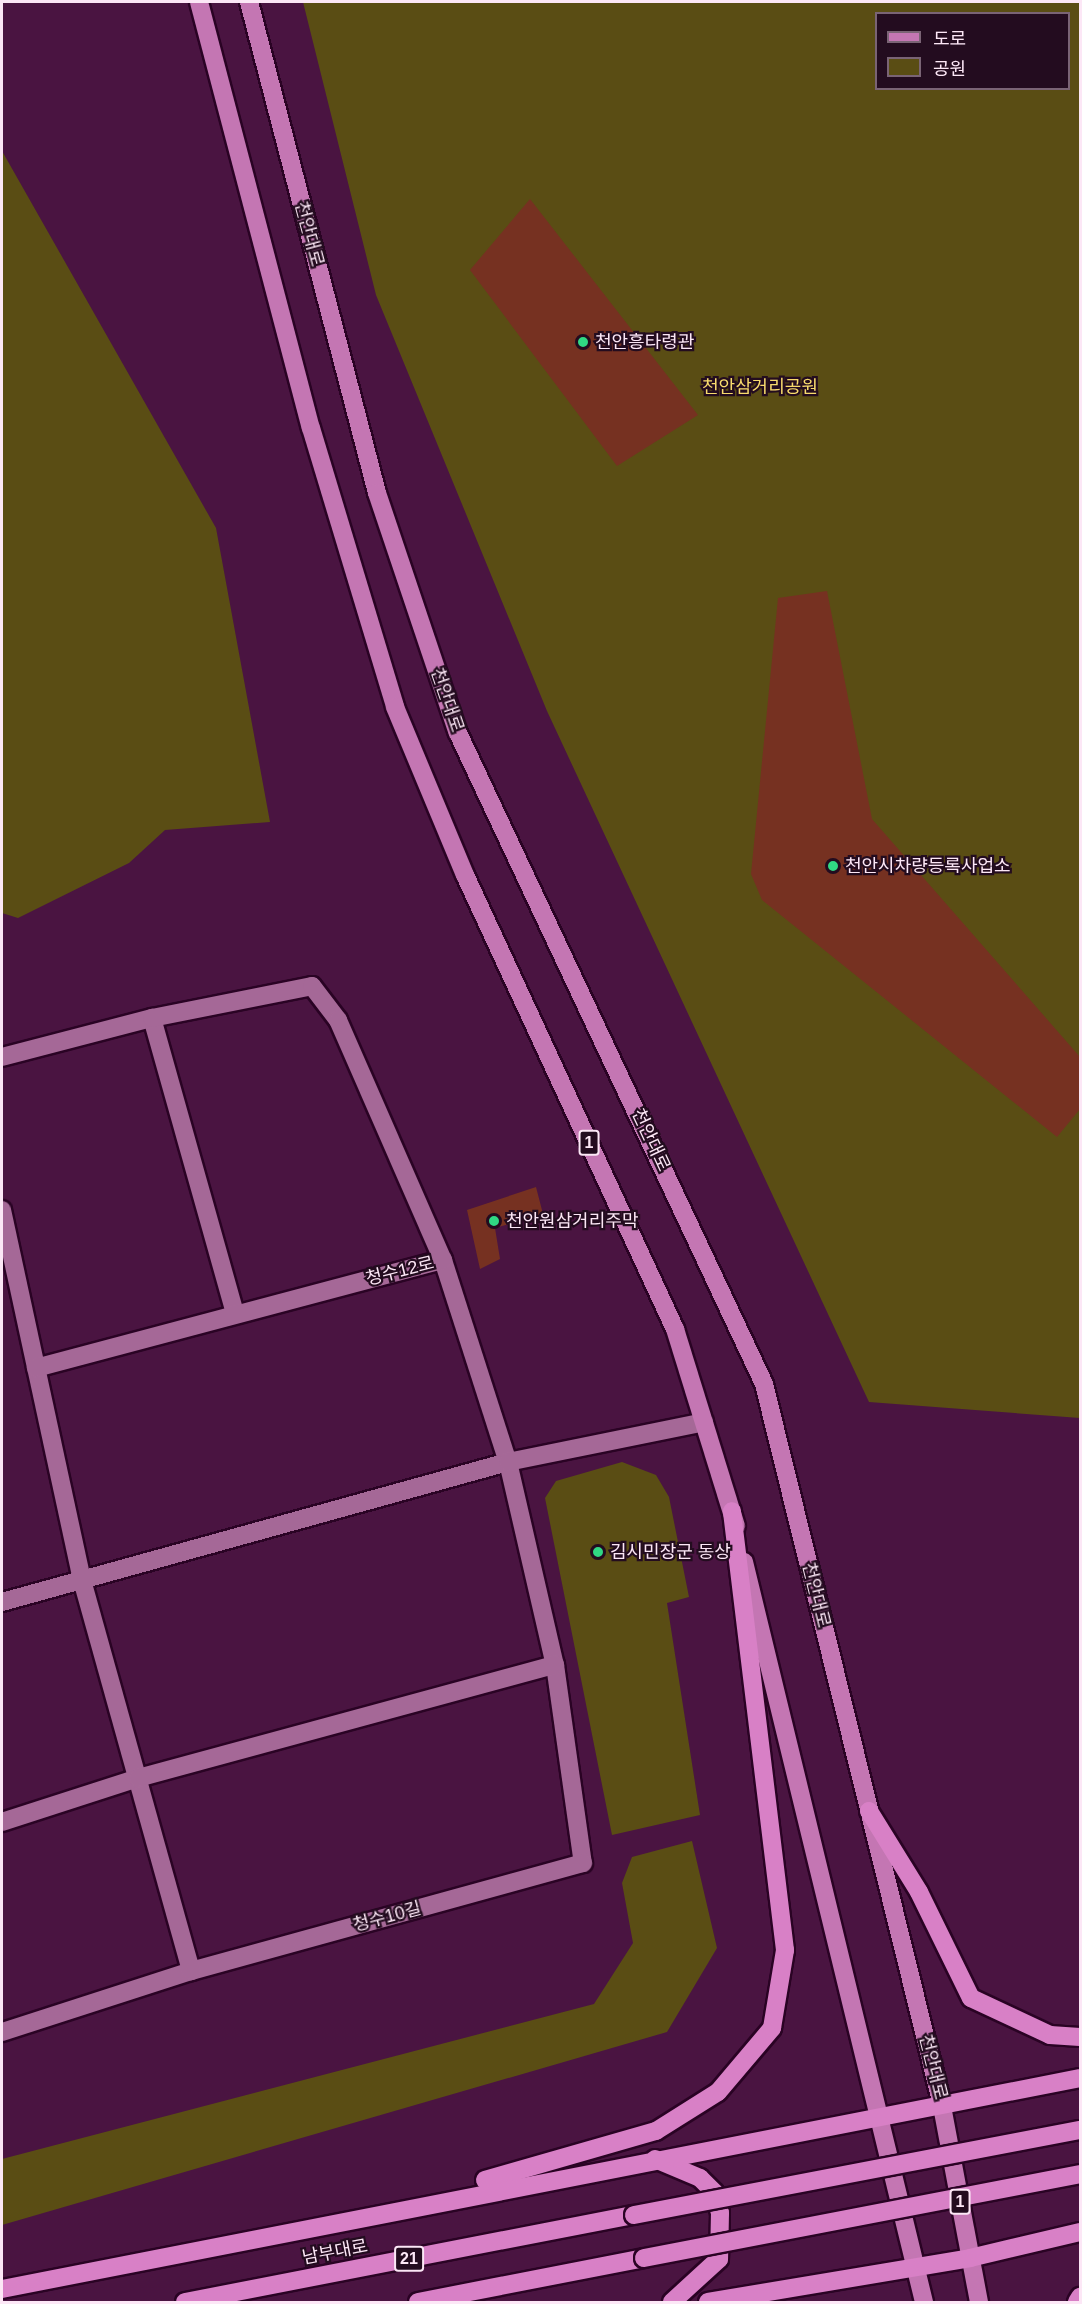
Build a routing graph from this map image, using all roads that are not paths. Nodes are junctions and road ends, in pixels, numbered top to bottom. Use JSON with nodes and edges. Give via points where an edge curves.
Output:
{"nodes":[{"id":1,"x":199,"y":2,"type":"edge"},
{"id":2,"x":249,"y":2,"type":"edge"},
{"id":3,"x":152,"y":1018,"type":"junction"},
{"id":4,"x":2,"y":1058,"type":"edge"},
{"id":5,"x":2,"y":1210,"type":"edge"},
{"id":6,"x":443,"y":1260,"type":"junction"},
{"id":7,"x":235,"y":1312,"type":"junction"},
{"id":8,"x":36,"y":1368,"type":"junction"},
{"id":9,"x":704,"y":1422,"type":"junction"},
{"id":10,"x":508,"y":1462,"type":"junction"},
{"id":11,"x":732,"y":1511,"type":"junction"},
{"id":12,"x":82,"y":1580,"type":"junction"},
{"id":13,"x":2,"y":1602,"type":"edge"},
{"id":14,"x":555,"y":1665,"type":"junction"},
{"id":15,"x":138,"y":1778,"type":"junction"},
{"id":16,"x":869,"y":1811,"type":"junction"},
{"id":17,"x":2,"y":1822,"type":"edge"},
{"id":18,"x":190,"y":1971,"type":"junction"},
{"id":19,"x":1080,"y":2027,"type":"edge"},
{"id":20,"x":2,"y":2031,"type":"edge"},
{"id":21,"x":1050,"y":2035,"type":"junction"},
{"id":22,"x":1080,"y":2037,"type":"edge"},
{"id":23,"x":1080,"y":2078,"type":"edge"},
{"id":24,"x":941,"y":2101,"type":"junction"},
{"id":25,"x":882,"y":2113,"type":"junction"},
{"id":26,"x":1080,"y":2130,"type":"edge"},
{"id":27,"x":651,"y":2158,"type":"junction"},
{"id":28,"x":1080,"y":2174,"type":"edge"},
{"id":29,"x":362,"y":2216,"type":"junction"},
{"id":30,"x":1080,"y":2232,"type":"edge"},
{"id":31,"x":970,"y":2258,"type":"junction"},
{"id":32,"x":917,"y":2267,"type":"junction"},
{"id":33,"x":2,"y":2289,"type":"edge"},
{"id":34,"x":1080,"y":2297,"type":"edge"},
{"id":35,"x":185,"y":2302,"type":"edge"},
{"id":36,"x":418,"y":2302,"type":"edge"},
{"id":37,"x":672,"y":2302,"type":"edge"},
{"id":38,"x":708,"y":2302,"type":"edge"},
{"id":39,"x":924,"y":2302,"type":"edge"},
{"id":40,"x":980,"y":2302,"type":"edge"},
{"id":41,"x":1077,"y":2302,"type":"edge"}],
"edges":[{"from":1,"to":9,"type":"main road","number":"1","via":[[311,428],[395,707],[465,875],[675,1329]]},
{"from":2,"to":16,"type":"main road","name":"천안대로","number":"1","via":[[377,493],[458,733],[764,1384]]},
{"from":3,"to":4,"type":"street","name":"청수12로"},
{"from":3,"to":6,"type":"street","name":"청수12로","via":[[312,986],[338,1020],[363,1069]]},
{"from":3,"to":7,"type":"street"},
{"from":5,"to":8,"type":"street"},
{"from":6,"to":7,"type":"street","name":"청수12로"},
{"from":6,"to":10,"type":"street","name":"청수10길"},
{"from":7,"to":8,"type":"street","name":"청수12로"},
{"from":8,"to":12,"type":"street"},
{"from":9,"to":10,"type":"street"},
{"from":9,"to":11,"type":"main road","number":"1"},
{"from":10,"to":12,"type":"street"},
{"from":10,"to":14,"type":"street","name":"청수10길"},
{"from":11,"to":25,"type":"main road","number":"1"},
{"from":11,"to":29,"type":"highway","via":[[785,1950],[772,2028],[718,2092],[656,2131]]},
{"from":12,"to":13,"type":"street"},
{"from":12,"to":15,"type":"street"},
{"from":14,"to":15,"type":"street"},
{"from":14,"to":18,"type":"street","name":"청수10길","via":[[583,1863]]},
{"from":15,"to":17,"type":"street"},
{"from":15,"to":18,"type":"street"},
{"from":16,"to":21,"type":"highway","via":[[919,1892],[971,1998]]},
{"from":16,"to":24,"type":"main road","name":"천안대로","number":"1"},
{"from":18,"to":20,"type":"street","name":"청수10길"},
{"from":19,"to":21,"type":"street"},
{"from":21,"to":22,"type":"highway"},
{"from":23,"to":24,"type":"highway"},
{"from":24,"to":25,"type":"highway"},
{"from":24,"to":31,"type":"main road","name":"천안대로","number":"1"},
{"from":25,"to":27,"type":"highway"},
{"from":25,"to":32,"type":"main road","number":"1"},
{"from":26,"to":35,"type":"highway","name":"남부대로","number":"21","bridge":true},
{"from":27,"to":29,"type":"highway"},
{"from":27,"to":37,"type":"highway","via":[[700,2178],[714,2192],[720,2213],[719,2259]]},
{"from":28,"to":36,"type":"highway","bridge":true},
{"from":29,"to":33,"type":"highway"},
{"from":30,"to":31,"type":"highway"},
{"from":31,"to":32,"type":"highway"},
{"from":31,"to":40,"type":"main road","name":"천안대로","number":"1"},
{"from":32,"to":38,"type":"highway"},
{"from":32,"to":39,"type":"main road","number":"1"},
{"from":34,"to":41,"type":"highway"}]}
